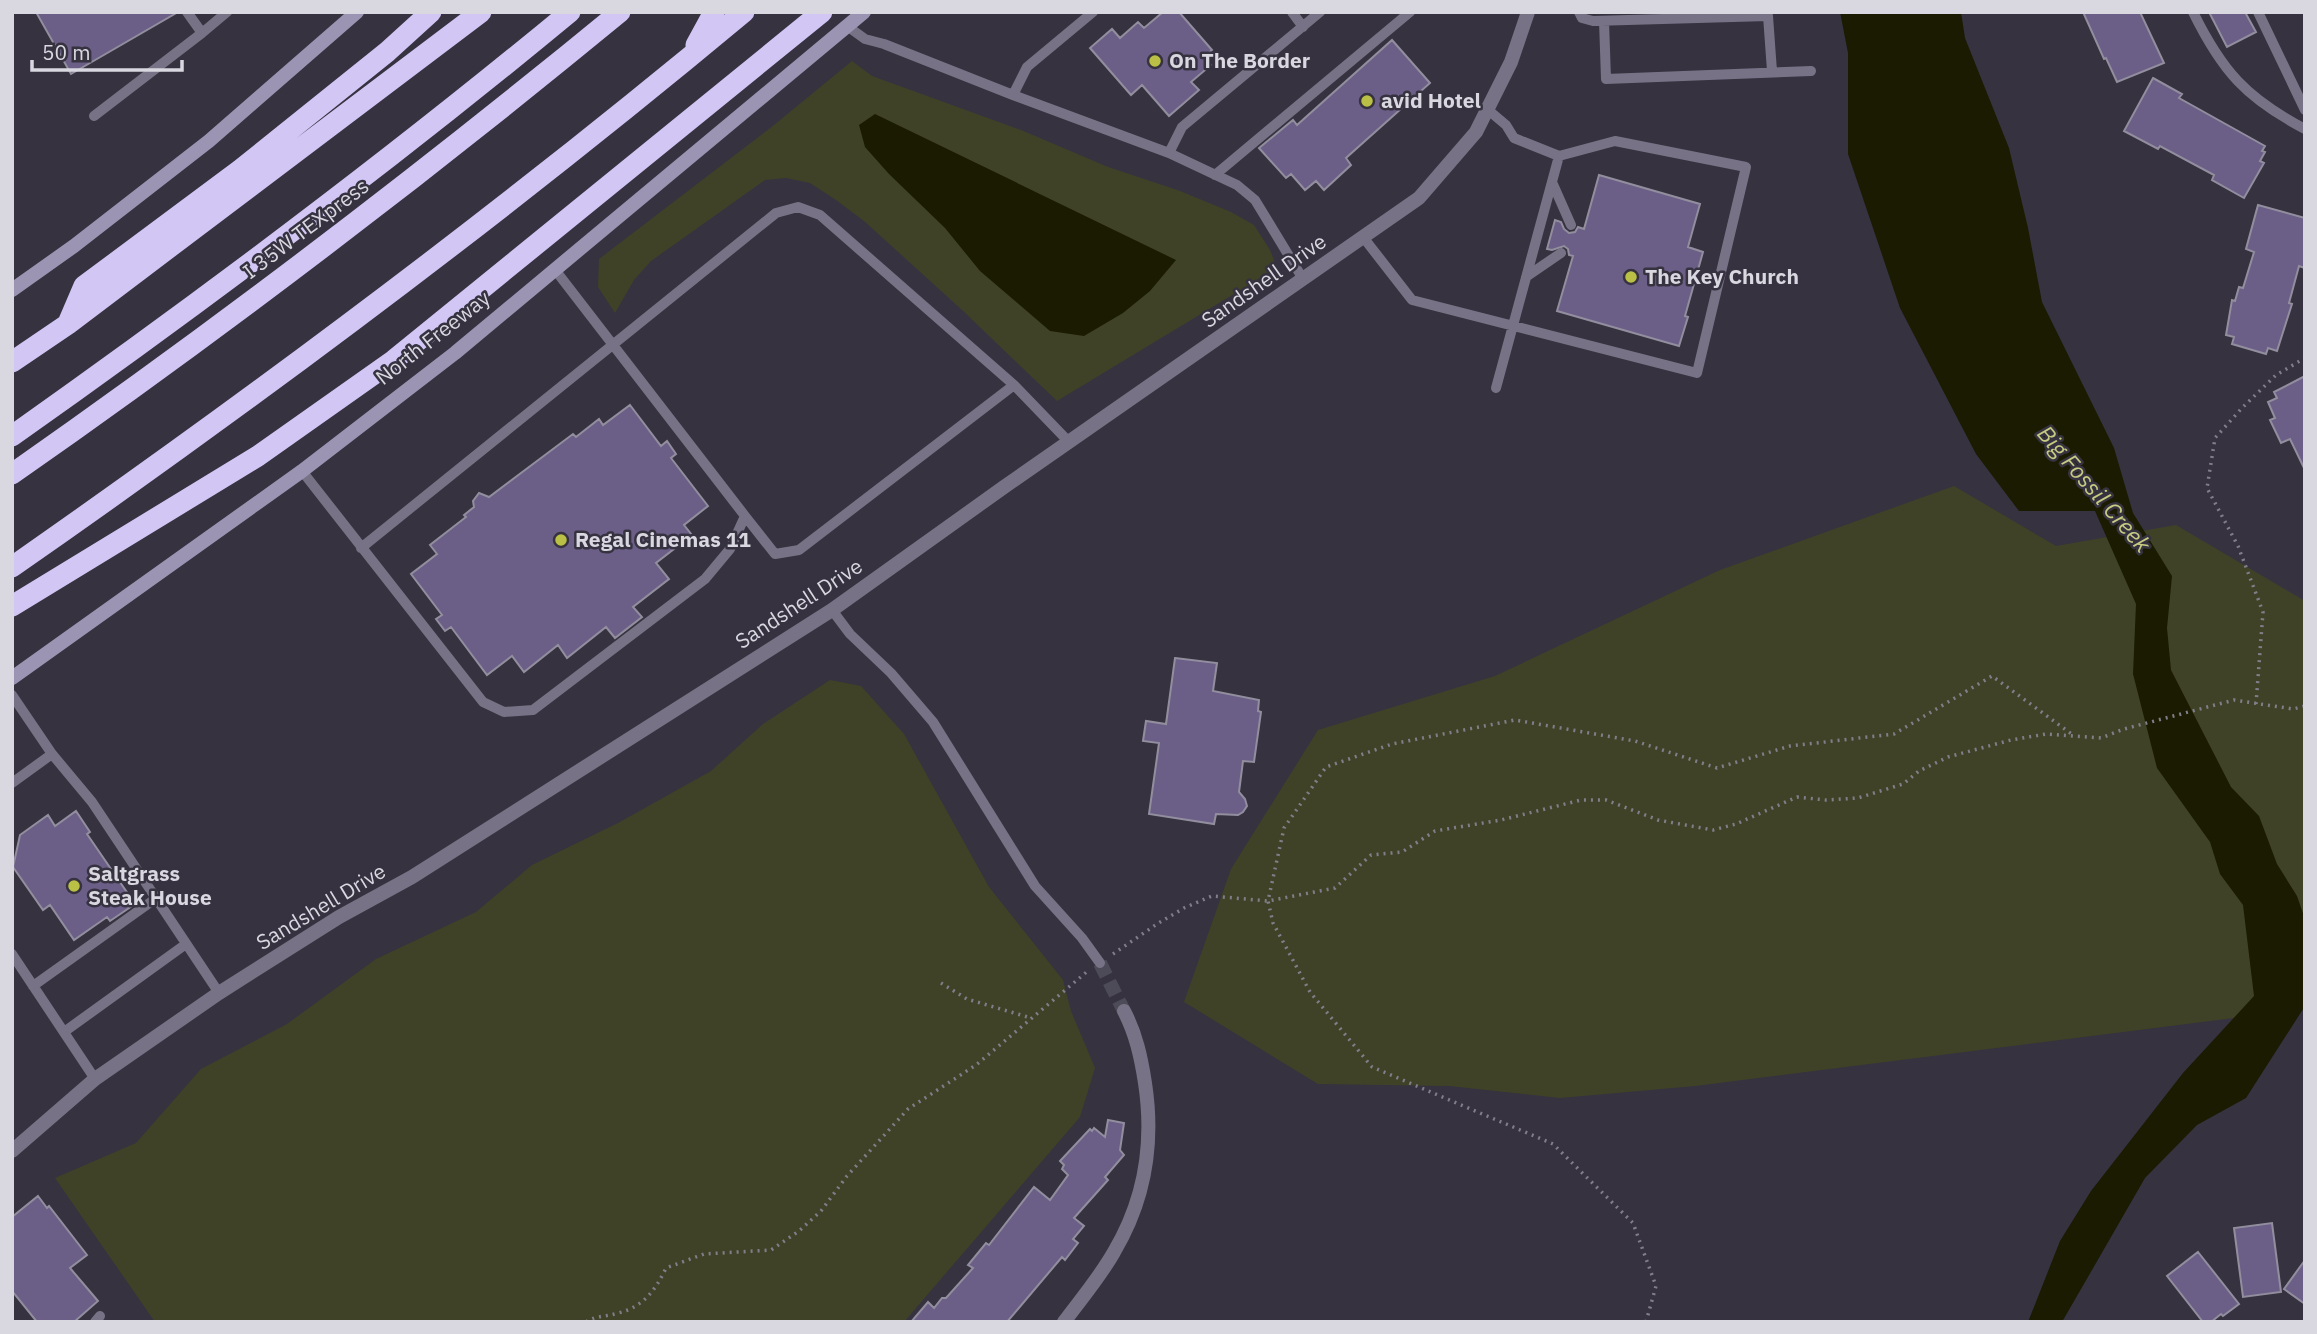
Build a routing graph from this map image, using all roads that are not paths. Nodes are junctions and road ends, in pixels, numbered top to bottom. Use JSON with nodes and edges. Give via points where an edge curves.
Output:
{"nodes":[{"id":1,"x":187,"y":12,"type":"edge"},
{"id":2,"x":227,"y":12,"type":"edge"},
{"id":3,"x":357,"y":12,"type":"edge"},
{"id":4,"x":431,"y":12,"type":"edge"},
{"id":5,"x":481,"y":12,"type":"edge"},
{"id":6,"x":570,"y":12,"type":"edge"},
{"id":7,"x":620,"y":12,"type":"edge"},
{"id":8,"x":714,"y":12,"type":"edge"},
{"id":9,"x":744,"y":12,"type":"edge"},
{"id":10,"x":822,"y":12,"type":"edge"},
{"id":11,"x":864,"y":12,"type":"edge"},
{"id":12,"x":1093,"y":12,"type":"edge"},
{"id":13,"x":1292,"y":12,"type":"edge"},
{"id":14,"x":1320,"y":12,"type":"edge"},
{"id":15,"x":1410,"y":12,"type":"edge"},
{"id":16,"x":1528,"y":12,"type":"edge"},
{"id":17,"x":1579,"y":12,"type":"edge"},
{"id":18,"x":2193,"y":12,"type":"edge"},
{"id":19,"x":2258,"y":12,"type":"edge"},
{"id":20,"x":1768,"y":14,"type":"edge"},
{"id":21,"x":1604,"y":21,"type":"junction"},
{"id":22,"x":847,"y":26,"type":"junction"},
{"id":23,"x":1303,"y":27,"type":"junction"},
{"id":24,"x":202,"y":33,"type":"junction"},
{"id":25,"x":688,"y":59,"type":"junction"},
{"id":26,"x":1772,"y":71,"type":"junction"},
{"id":27,"x":1811,"y":71,"type":"dead end"},
{"id":28,"x":1013,"y":95,"type":"junction"},
{"id":29,"x":1487,"y":109,"type":"junction"},
{"id":30,"x":2305,"y":110,"type":"edge"},
{"id":31,"x":94,"y":116,"type":"dead end"},
{"id":32,"x":2305,"y":129,"type":"edge"},
{"id":33,"x":1169,"y":153,"type":"junction"},
{"id":34,"x":1559,"y":156,"type":"junction"},
{"id":35,"x":1215,"y":175,"type":"junction"},
{"id":36,"x":1552,"y":182,"type":"junction"},
{"id":37,"x":1571,"y":225,"type":"dead end"},
{"id":38,"x":1363,"y":237,"type":"junction"},
{"id":39,"x":1561,"y":253,"type":"dead end"},
{"id":40,"x":556,"y":271,"type":"junction"},
{"id":41,"x":1526,"y":277,"type":"junction"},
{"id":42,"x":1303,"y":279,"type":"junction"},
{"id":43,"x":12,"y":290,"type":"edge"},
{"id":44,"x":68,"y":324,"type":"junction"},
{"id":45,"x":1513,"y":325,"type":"junction"},
{"id":46,"x":614,"y":344,"type":"junction"},
{"id":47,"x":12,"y":362,"type":"edge"},
{"id":48,"x":1014,"y":385,"type":"junction"},
{"id":49,"x":1496,"y":388,"type":"dead end"},
{"id":50,"x":12,"y":436,"type":"edge"},
{"id":51,"x":1069,"y":442,"type":"junction"},
{"id":52,"x":302,"y":471,"type":"junction"},
{"id":53,"x":12,"y":474,"type":"edge"},
{"id":54,"x":745,"y":516,"type":"junction"},
{"id":55,"x":361,"y":548,"type":"junction"},
{"id":56,"x":12,"y":567,"type":"edge"},
{"id":57,"x":12,"y":606,"type":"edge"},
{"id":58,"x":832,"y":610,"type":"junction"},
{"id":59,"x":12,"y":678,"type":"edge"},
{"id":60,"x":12,"y":695,"type":"edge"},
{"id":61,"x":52,"y":754,"type":"junction"},
{"id":62,"x":12,"y":783,"type":"edge"},
{"id":63,"x":155,"y":899,"type":"junction"},
{"id":64,"x":186,"y":944,"type":"junction"},
{"id":65,"x":12,"y":954,"type":"edge"},
{"id":66,"x":1100,"y":963,"type":"tunnel mouth"},
{"id":67,"x":33,"y":986,"type":"junction"},
{"id":68,"x":219,"y":993,"type":"junction"},
{"id":69,"x":1124,"y":1011,"type":"tunnel mouth"},
{"id":70,"x":64,"y":1032,"type":"junction"},
{"id":71,"x":95,"y":1079,"type":"junction"},
{"id":72,"x":14,"y":1144,"type":"edge"},
{"id":73,"x":1064,"y":1322,"type":"edge"}],
"edges":[{"from":1,"to":24,"type":"lane"},
{"from":2,"to":24,"type":"lane"},
{"from":3,"to":43,"type":"main road","via":[[209,141]]},
{"from":4,"to":44,"type":"highway","via":[[240,170],[84,286]]},
{"from":5,"to":44,"type":"highway"},
{"from":6,"to":50,"type":"highway","name":"I 35W TEXpress","via":[[301,226]]},
{"from":7,"to":53,"type":"highway","name":"I 35W TEXpress","via":[[312,257]]},
{"from":8,"to":25,"type":"highway"},
{"from":9,"to":25,"type":"highway"},
{"from":10,"to":57,"type":"highway","via":[[394,360],[258,456]]},
{"from":11,"to":22,"type":"main road","name":"North Freeway"},
{"from":12,"to":28,"type":"lane","via":[[1027,67]]},
{"from":13,"to":23,"type":"lane"},
{"from":14,"to":23,"type":"lane"},
{"from":15,"to":35,"type":"lane"},
{"from":16,"to":29,"type":"street","name":"Sandshell Drive","via":[[1511,62]]},
{"from":17,"to":21,"type":"lane","via":[[1582,18]]},
{"from":18,"to":32,"type":"lane","via":[[2235,80],[2267,107]]},
{"from":19,"to":30,"type":"lane"},
{"from":20,"to":21,"type":"lane"},
{"from":20,"to":26,"type":"lane"},
{"from":21,"to":26,"type":"lane","via":[[1606,79]]},
{"from":22,"to":28,"type":"lane","via":[[865,39]]},
{"from":22,"to":40,"type":"main road","name":"North Freeway"},
{"from":23,"to":33,"type":"lane","via":[[1182,127]]},
{"from":24,"to":31,"type":"lane"},
{"from":25,"to":56,"type":"highway","via":[[422,269]]},
{"from":26,"to":27,"type":"lane"},
{"from":28,"to":33,"type":"lane"},
{"from":29,"to":34,"type":"lane","via":[[1514,138]]},
{"from":29,"to":38,"type":"street","name":"Sandshell Drive","via":[[1476,132],[1419,198]]},
{"from":33,"to":35,"type":"lane"},
{"from":34,"to":36,"type":"lane"},
{"from":34,"to":45,"type":"lane","via":[[1615,141],[1746,167],[1697,373]]},
{"from":35,"to":42,"type":"lane","via":[[1255,200]]},
{"from":36,"to":37,"type":"lane"},
{"from":36,"to":41,"type":"lane"},
{"from":38,"to":42,"type":"street","name":"Sandshell Drive"},
{"from":38,"to":45,"type":"lane","via":[[1412,300]]},
{"from":39,"to":41,"type":"lane"},
{"from":40,"to":46,"type":"lane"},
{"from":40,"to":52,"type":"main road","name":"North Freeway"},
{"from":41,"to":45,"type":"lane"},
{"from":42,"to":51,"type":"street","name":"Sandshell Drive"},
{"from":44,"to":47,"type":"highway"},
{"from":45,"to":49,"type":"lane"},
{"from":46,"to":48,"type":"lane","via":[[776,213],[798,207],[820,215]]},
{"from":46,"to":54,"type":"lane"},
{"from":46,"to":55,"type":"lane"},
{"from":48,"to":51,"type":"lane"},
{"from":48,"to":54,"type":"lane","via":[[799,550],[775,554]]},
{"from":51,"to":58,"type":"street","name":"Sandshell Drive"},
{"from":52,"to":55,"type":"lane"},
{"from":52,"to":59,"type":"main road","name":"North Freeway"},
{"from":54,"to":55,"type":"lane","via":[[730,549],[705,579],[533,710],[504,712],[483,702]]},
{"from":58,"to":66,"type":"lane","via":[[933,722],[1035,886]]},
{"from":58,"to":68,"type":"street","name":"Sandshell Drive","via":[[412,877]]},
{"from":60,"to":61,"type":"lane"},
{"from":61,"to":62,"type":"lane"},
{"from":61,"to":63,"type":"lane","via":[[92,802]]},
{"from":63,"to":64,"type":"lane"},
{"from":63,"to":67,"type":"lane"},
{"from":64,"to":68,"type":"lane"},
{"from":64,"to":70,"type":"lane"},
{"from":65,"to":67,"type":"lane"},
{"from":67,"to":70,"type":"lane"},
{"from":68,"to":71,"type":"street","name":"Sandshell Drive"},
{"from":69,"to":73,"type":"street","via":[[1140,1052],[1147,1098],[1148,1160],[1115,1252]]},
{"from":70,"to":71,"type":"lane"},
{"from":71,"to":72,"type":"street","name":"Sandshell Drive"}]}
